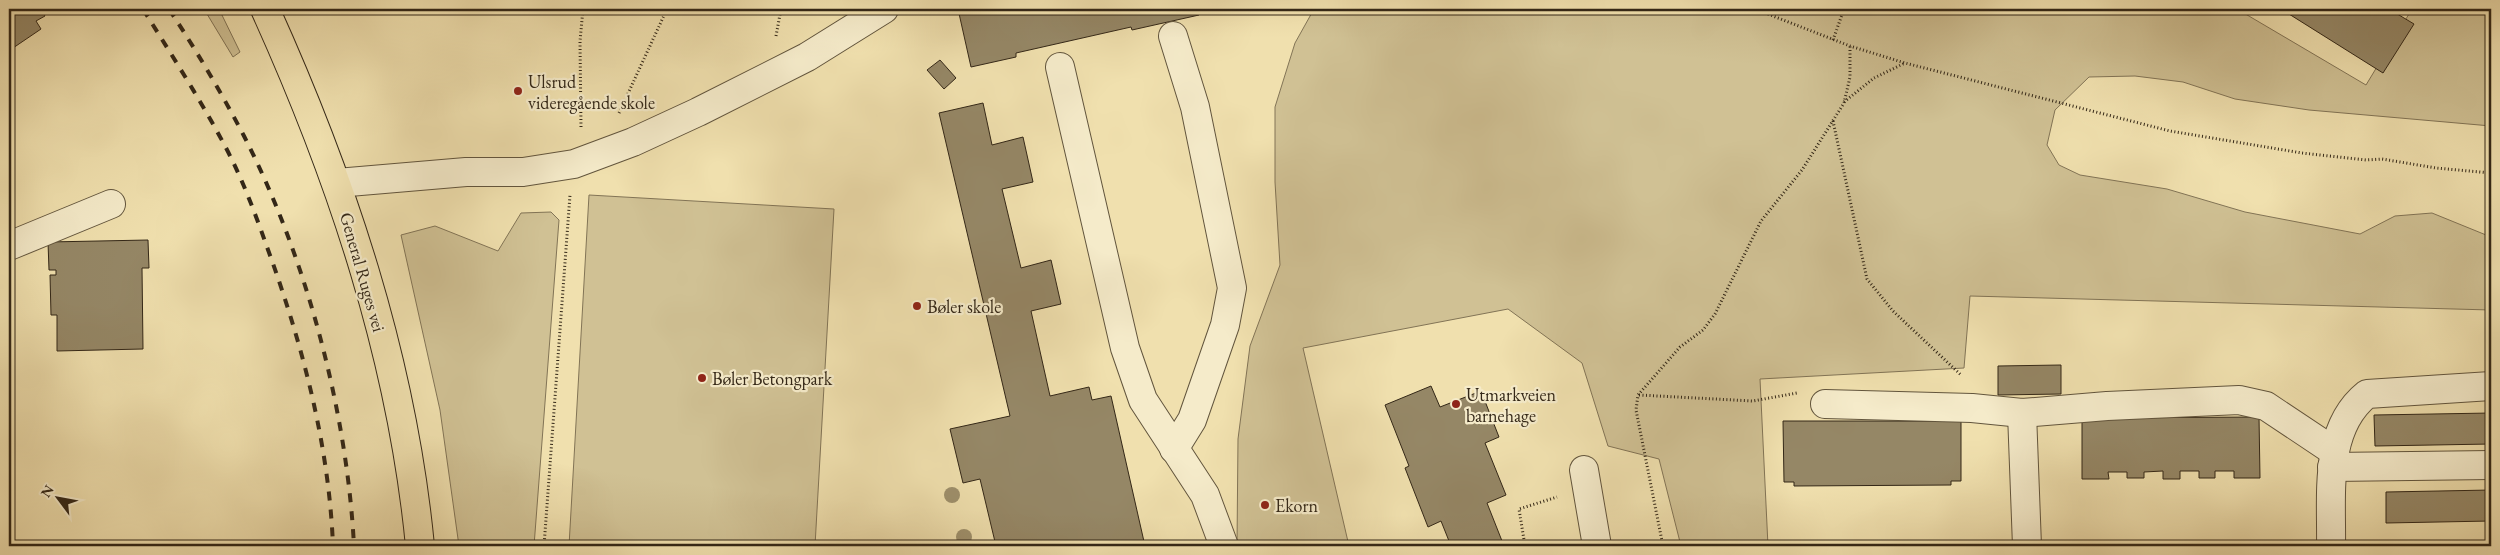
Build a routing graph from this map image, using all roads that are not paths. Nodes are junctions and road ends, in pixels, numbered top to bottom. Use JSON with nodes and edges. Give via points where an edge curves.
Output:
{"nodes":[{"id":1,"x":265,"y":9,"type":"edge"},
{"id":2,"x":884,"y":9,"type":"edge"},
{"id":3,"x":1173,"y":36,"type":"dead end"},
{"id":4,"x":1060,"y":67,"type":"dead end"},
{"id":5,"x":337,"y":183,"type":"junction"},
{"id":6,"x":111,"y":204,"type":"dead end"},
{"id":7,"x":9,"y":246,"type":"edge"},
{"id":8,"x":2491,"y":386,"type":"edge"},
{"id":9,"x":1825,"y":404,"type":"road end"},
{"id":10,"x":2022,"y":413,"type":"junction"},
{"id":11,"x":1174,"y":449,"type":"junction"},
{"id":12,"x":2334,"y":460,"type":"junction"},
{"id":13,"x":2491,"y":465,"type":"edge"},
{"id":14,"x":1586,"y":481,"type":"road end"},
{"id":15,"x":420,"y":546,"type":"edge"},
{"id":16,"x":1224,"y":546,"type":"edge"},
{"id":17,"x":1597,"y":546,"type":"edge"},
{"id":18,"x":2027,"y":546,"type":"edge"},
{"id":19,"x":2331,"y":546,"type":"edge"}],
"edges":[{"from":1,"to":5,"type":"main road","name":"General Ruges vei"},
{"from":2,"to":5,"type":"lane","via":[[807,57],[633,142],[584,160],[522,172],[466,172]]},
{"from":3,"to":11,"type":"lane","via":[[1195,107],[1232,288],[1225,325],[1192,420]]},
{"from":4,"to":11,"type":"lane","via":[[1125,348],[1143,400]]},
{"from":5,"to":15,"type":"main road","name":"General Ruges vei","via":[[390,366],[406,446]]},
{"from":6,"to":7,"type":"lane"},
{"from":8,"to":12,"type":"lane","via":[[2367,394],[2346,418]]},
{"from":9,"to":10,"type":"lane","via":[[1972,408]]},
{"from":10,"to":12,"type":"lane","via":[[2239,400],[2266,406]]},
{"from":10,"to":18,"type":"lane"},
{"from":11,"to":16,"type":"lane","via":[[1205,495]]},
{"from":12,"to":13,"type":"lane"},
{"from":12,"to":19,"type":"lane"},
{"from":14,"to":17,"type":"lane"}]}
